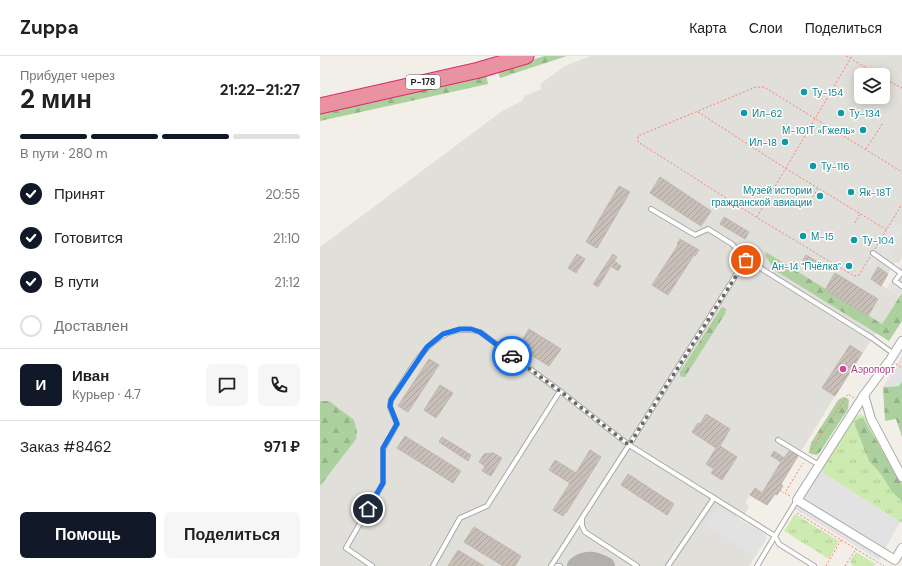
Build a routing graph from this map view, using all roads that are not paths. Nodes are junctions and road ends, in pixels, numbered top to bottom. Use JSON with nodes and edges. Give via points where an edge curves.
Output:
{"nodes":[{"id":1,"x":498,"y":56,"type":"edge"},
{"id":2,"x":526,"y":56,"type":"edge"},
{"id":3,"x":320,"y":98,"type":"edge"},
{"id":4,"x":320,"y":106,"type":"edge"},
{"id":5,"x":651,"y":209,"type":"dead end"},
{"id":6,"x":873,"y":253,"type":"road end"},
{"id":7,"x":746,"y":260,"type":"junction"},
{"id":8,"x":902,"y":286,"type":"edge"},
{"id":9,"x":902,"y":341,"type":"edge"},
{"id":10,"x":894,"y":354,"type":"junction"},
{"id":11,"x":560,"y":391,"type":"junction"},
{"id":12,"x":862,"y":398,"type":"junction"},
{"id":13,"x":778,"y":440,"type":"dead end"},
{"id":14,"x":629,"y":445,"type":"junction"},
{"id":15,"x":820,"y":465,"type":"junction"},
{"id":16,"x":902,"y":477,"type":"edge"},
{"id":17,"x":714,"y":498,"type":"junction"},
{"id":18,"x":797,"y":500,"type":"junction"},
{"id":19,"x":582,"y":518,"type":"junction"},
{"id":20,"x":775,"y":536,"type":"junction"},
{"id":21,"x":902,"y":548,"type":"edge"},
{"id":22,"x":372,"y":566,"type":"edge"},
{"id":23,"x":433,"y":566,"type":"edge"},
{"id":24,"x":551,"y":566,"type":"edge"},
{"id":25,"x":637,"y":566,"type":"edge"},
{"id":26,"x":668,"y":566,"type":"edge"},
{"id":27,"x":757,"y":566,"type":"edge"},
{"id":28,"x":814,"y":566,"type":"edge"}],
"edges":[{"from":1,"to":3,"type":"highway","number":"Р-178"},
{"from":2,"to":4,"type":"highway","number":"Р-178","via":[[478,70]]},
{"from":5,"to":7,"type":"lane","via":[[695,236],[708,229],[732,244]]},
{"from":6,"to":8,"type":"lane","via":[[901,273],[895,282]]},
{"from":7,"to":10,"type":"lane"},
{"from":7,"to":14,"type":"lane"},
{"from":9,"to":10,"type":"street"},
{"from":10,"to":12,"type":"street"},
{"from":11,"to":14,"type":"lane"},
{"from":11,"to":22,"type":"lane","via":[[480,332],[471,329],[443,334],[427,347],[391,400],[390,406],[397,424],[383,448],[383,483],[346,548]]},
{"from":11,"to":23,"type":"lane","via":[[487,506],[460,518]]},
{"from":12,"to":15,"type":"street"},
{"from":12,"to":16,"type":"street"},
{"from":13,"to":15,"type":"lane"},
{"from":14,"to":17,"type":"lane"},
{"from":14,"to":19,"type":"lane"},
{"from":15,"to":18,"type":"street"},
{"from":17,"to":20,"type":"lane"},
{"from":17,"to":26,"type":"lane"},
{"from":18,"to":20,"type":"lane"},
{"from":18,"to":21,"type":"street","via":[[894,562]]},
{"from":19,"to":24,"type":"lane"},
{"from":19,"to":25,"type":"lane","via":[[585,532]]},
{"from":20,"to":27,"type":"lane"},
{"from":20,"to":28,"type":"lane","via":[[779,544]]}]}
